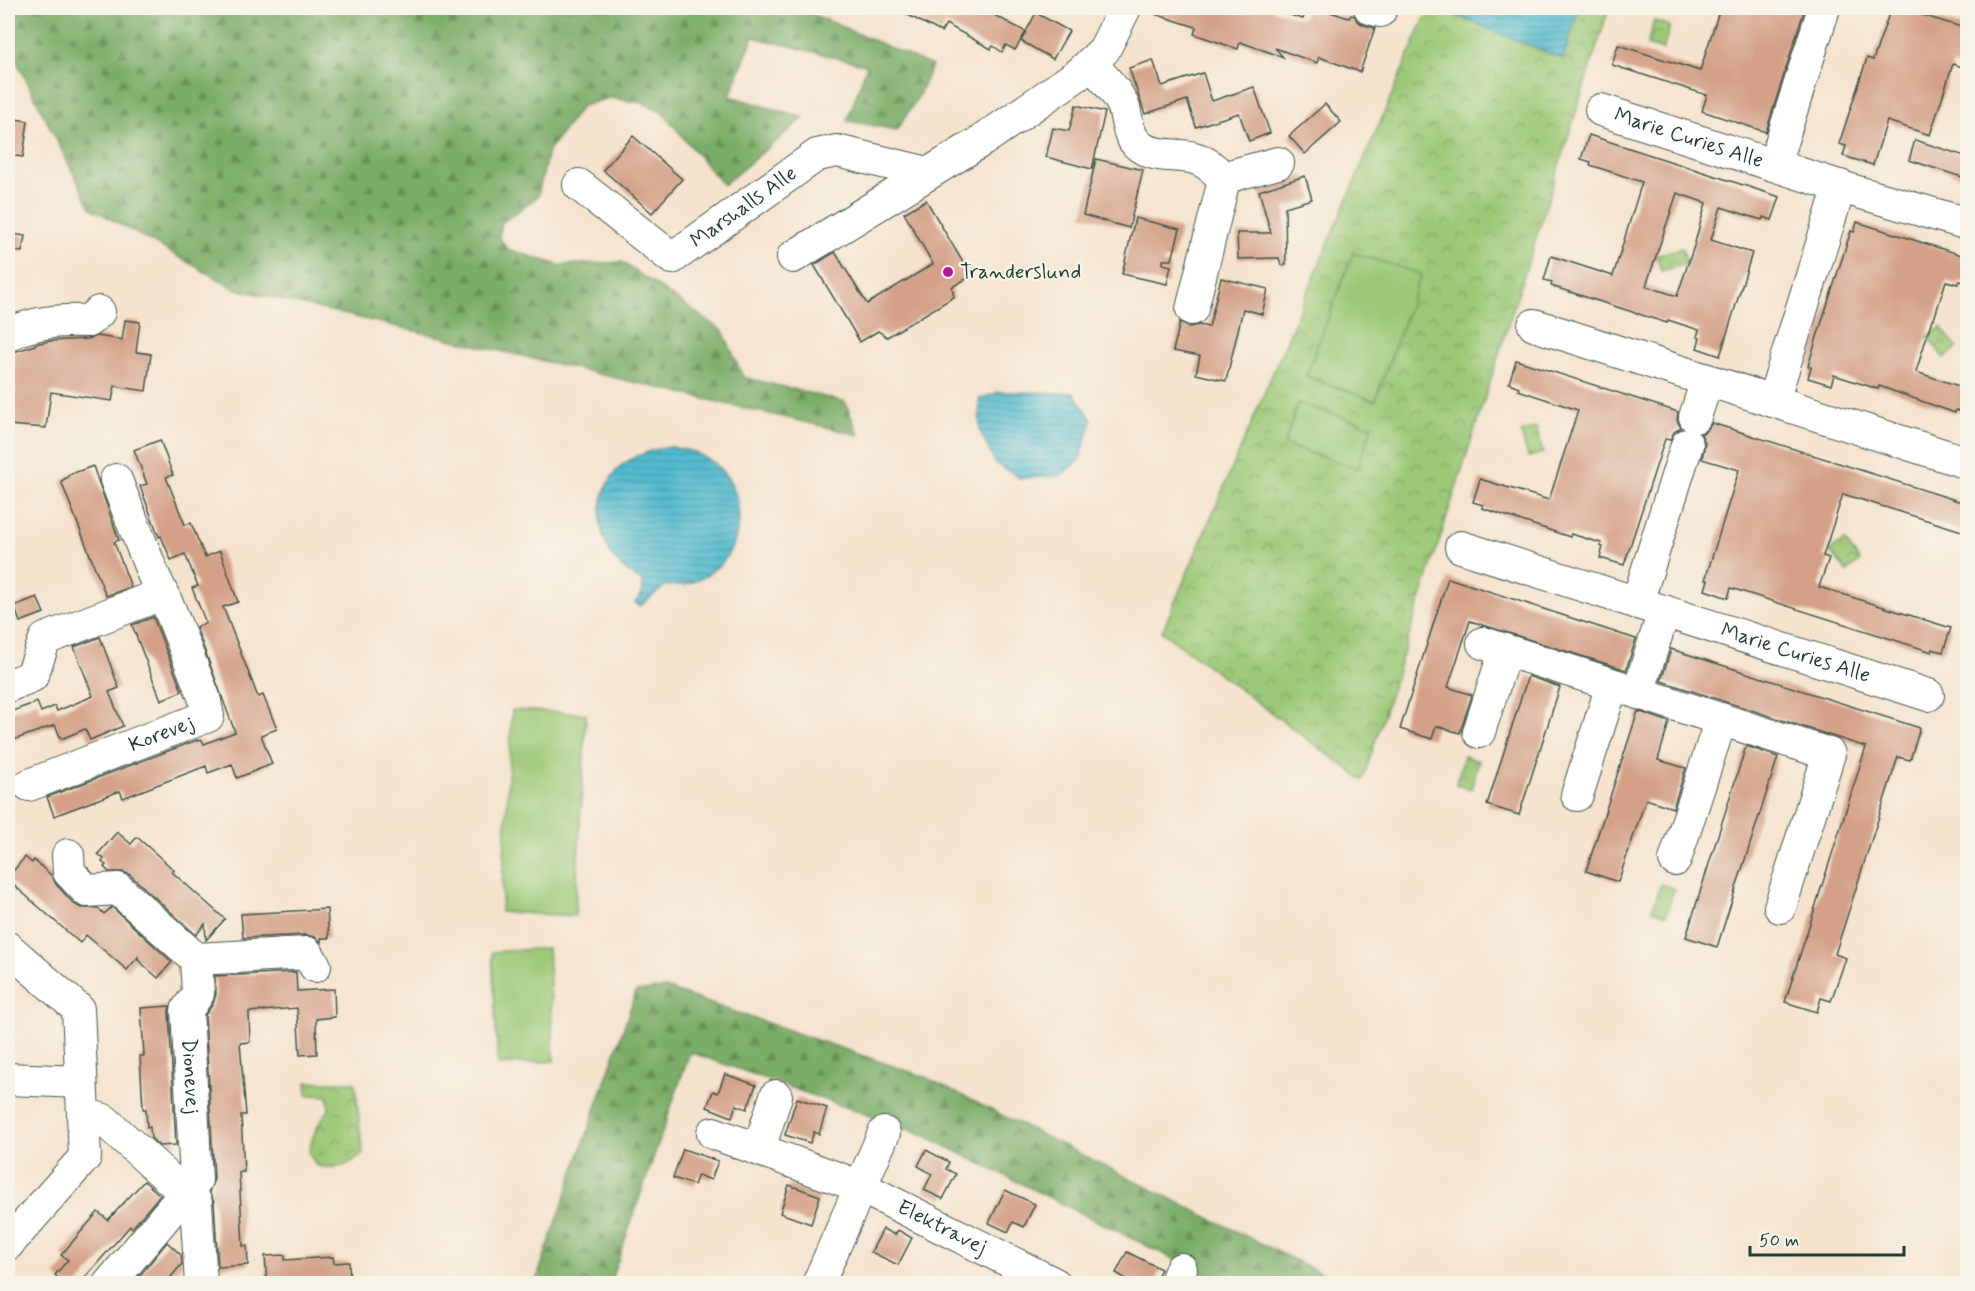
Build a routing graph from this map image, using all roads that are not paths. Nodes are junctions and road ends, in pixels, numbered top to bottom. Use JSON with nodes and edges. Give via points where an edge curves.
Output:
{"nodes":[{"id":1,"x":1125,"y":8,"type":"edge"},
{"id":2,"x":1824,"y":8,"type":"edge"},
{"id":3,"x":1091,"y":63,"type":"junction"},
{"id":4,"x":1601,"y":110,"type":"dead end"},
{"id":5,"x":1278,"y":163,"type":"dead end"},
{"id":6,"x":1774,"y":165,"type":"junction"},
{"id":7,"x":928,"y":173,"type":"junction"},
{"id":8,"x":1222,"y":178,"type":"junction"},
{"id":9,"x":579,"y":185,"type":"dead end"},
{"id":10,"x":1840,"y":186,"type":"junction"},
{"id":11,"x":1968,"y":224,"type":"edge"},
{"id":12,"x":793,"y":258,"type":"dead end"},
{"id":13,"x":1192,"y":309,"type":"dead end"},
{"id":14,"x":99,"y":312,"type":"dead end"},
{"id":15,"x":1534,"y":325,"type":"dead end"},
{"id":16,"x":8,"y":335,"type":"edge"},
{"id":17,"x":1707,"y":380,"type":"junction"},
{"id":18,"x":1773,"y":401,"type":"junction"},
{"id":19,"x":1968,"y":463,"type":"edge"},
{"id":20,"x":116,"y":480,"type":"dead end"},
{"id":21,"x":1461,"y":547,"type":"dead end"},
{"id":22,"x":162,"y":594,"type":"junction"},
{"id":23,"x":1651,"y":607,"type":"junction"},
{"id":24,"x":8,"y":686,"type":"edge"},
{"id":25,"x":1625,"y":689,"type":"junction"},
{"id":26,"x":1928,"y":695,"type":"dead end"},
{"id":27,"x":1720,"y":719,"type":"junction"},
{"id":28,"x":1479,"y":732,"type":"dead end"},
{"id":29,"x":29,"y":785,"type":"dead end"},
{"id":30,"x":1577,"y":795,"type":"dead end"},
{"id":31,"x":68,"y":855,"type":"dead end"},
{"id":32,"x":1675,"y":860,"type":"dead end"},
{"id":33,"x":1780,"y":907,"type":"dead end"},
{"id":34,"x":8,"y":948,"type":"edge"},
{"id":35,"x":196,"y":960,"type":"junction"},
{"id":36,"x":315,"y":966,"type":"dead end"},
{"id":37,"x":8,"y":1079,"type":"edge"},
{"id":38,"x":80,"y":1082,"type":"junction"},
{"id":39,"x":776,"y":1096,"type":"dead end"},
{"id":40,"x":83,"y":1114,"type":"junction"},
{"id":41,"x":884,"y":1132,"type":"dead end"},
{"id":42,"x":713,"y":1133,"type":"dead end"},
{"id":43,"x":759,"y":1149,"type":"junction"},
{"id":44,"x":859,"y":1186,"type":"junction"},
{"id":45,"x":185,"y":1194,"type":"junction"},
{"id":46,"x":8,"y":1244,"type":"edge"},
{"id":47,"x":109,"y":1284,"type":"edge"},
{"id":48,"x":201,"y":1284,"type":"edge"},
{"id":49,"x":818,"y":1284,"type":"edge"},
{"id":50,"x":1055,"y":1284,"type":"edge"}],
"edges":[{"from":1,"to":3,"type":"street","via":[[1104,50]]},
{"from":2,"to":6,"type":"street","name":"Marie Curies Alle"},
{"from":3,"to":7,"type":"street","via":[[983,140]]},
{"from":3,"to":8,"type":"street","via":[[1119,98],[1130,134],[1142,148],[1162,155],[1202,159]]},
{"from":4,"to":6,"type":"street","name":"Marie Curies Alle"},
{"from":5,"to":8,"type":"street"},
{"from":6,"to":10,"type":"street","name":"Marie Curies Alle"},
{"from":7,"to":9,"type":"street","name":"Marshalls Alle","via":[[837,151],[817,155],[672,258]]},
{"from":7,"to":12,"type":"street"},
{"from":8,"to":13,"type":"street"},
{"from":10,"to":11,"type":"street","name":"Marie Curies Alle"},
{"from":10,"to":18,"type":"street"},
{"from":14,"to":16,"type":"street","via":[[88,321],[42,323]]},
{"from":15,"to":17,"type":"street"},
{"from":17,"to":18,"type":"street"},
{"from":17,"to":23,"type":"street","via":[[1691,431]]},
{"from":18,"to":19,"type":"street"},
{"from":20,"to":22,"type":"street","name":"Korevej"},
{"from":21,"to":23,"type":"street","name":"Marie Curies Alle"},
{"from":22,"to":24,"type":"street","via":[[45,639],[32,676]]},
{"from":22,"to":29,"type":"street","name":"Korevej","via":[[208,716]]},
{"from":23,"to":25,"type":"street"},
{"from":23,"to":26,"type":"street","name":"Marie Curies Alle"},
{"from":25,"to":27,"type":"street"},
{"from":25,"to":28,"type":"street","via":[[1494,647]]},
{"from":25,"to":30,"type":"street"},
{"from":27,"to":32,"type":"street"},
{"from":27,"to":33,"type":"street","via":[[1829,754]]},
{"from":31,"to":35,"type":"street","via":[[69,872],[87,891],[118,889]]},
{"from":34,"to":38,"type":"street","via":[[78,1009]]},
{"from":35,"to":36,"type":"street","via":[[308,953]]},
{"from":35,"to":45,"type":"street","name":"Dionevej","via":[[198,994],[187,1010],[196,1180]]},
{"from":37,"to":38,"type":"street"},
{"from":38,"to":40,"type":"street"},
{"from":39,"to":43,"type":"street"},
{"from":40,"to":45,"type":"street","via":[[104,1120]]},
{"from":40,"to":46,"type":"street","via":[[85,1157]]},
{"from":41,"to":44,"type":"street"},
{"from":42,"to":43,"type":"street","name":"Elektravej"},
{"from":43,"to":44,"type":"street","name":"Elektravej"},
{"from":44,"to":49,"type":"street"},
{"from":44,"to":50,"type":"street","name":"Elektravej"},
{"from":45,"to":47,"type":"street","name":"Dionevej"},
{"from":45,"to":48,"type":"street","via":[[196,1203]]}]}
